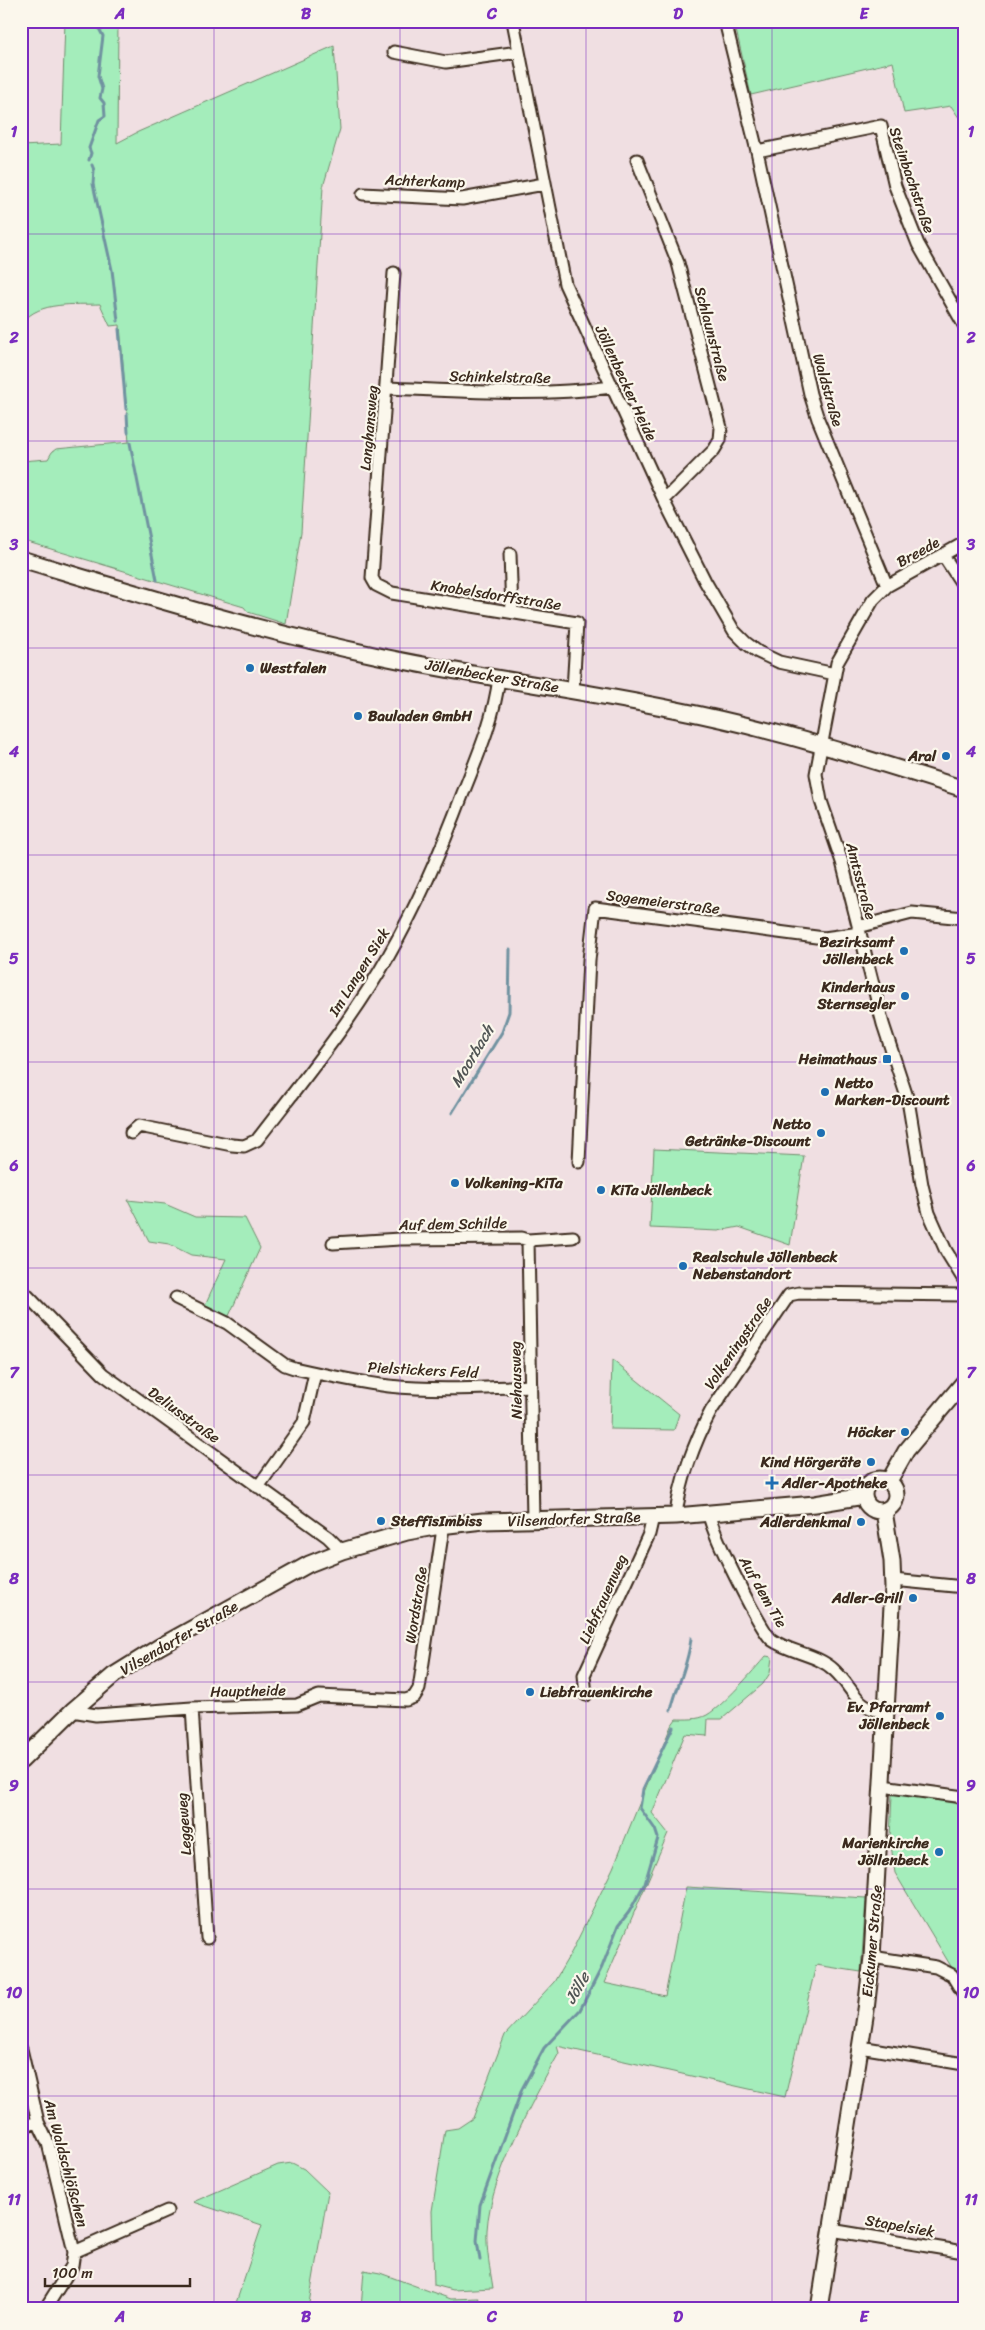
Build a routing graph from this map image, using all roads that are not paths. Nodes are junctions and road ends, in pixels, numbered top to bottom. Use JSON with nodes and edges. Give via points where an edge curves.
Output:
{"nodes":[{"id":1,"x":513,"y":21,"type":"edge"},
{"id":2,"x":725,"y":21,"type":"edge"},
{"id":3,"x":394,"y":52,"type":"dead end"},
{"id":4,"x":519,"y":52,"type":"junction"},
{"id":5,"x":757,"y":151,"type":"junction"},
{"id":6,"x":637,"y":160,"type":"dead end"},
{"id":7,"x":544,"y":184,"type":"junction"},
{"id":8,"x":363,"y":194,"type":"dead end"},
{"id":9,"x":394,"y":273,"type":"dead end"},
{"id":10,"x":964,"y":326,"type":"edge"},
{"id":11,"x":612,"y":387,"type":"junction"},
{"id":12,"x":387,"y":388,"type":"junction"},
{"id":13,"x":664,"y":500,"type":"junction"},
{"id":14,"x":964,"y":543,"type":"edge"},
{"id":15,"x":510,"y":554,"type":"dead end"},
{"id":16,"x":944,"y":555,"type":"junction"},
{"id":17,"x":21,"y":558,"type":"edge"},
{"id":18,"x":376,"y":585,"type":"joint"},
{"id":19,"x":887,"y":586,"type":"junction"},
{"id":20,"x":964,"y":586,"type":"edge"},
{"id":21,"x":512,"y":612,"type":"junction"},
{"id":22,"x":835,"y":674,"type":"junction"},
{"id":23,"x":498,"y":678,"type":"junction"},
{"id":24,"x":573,"y":690,"type":"junction"},
{"id":25,"x":821,"y":745,"type":"junction"},
{"id":26,"x":964,"y":788,"type":"edge"},
{"id":27,"x":964,"y":918,"type":"edge"},
{"id":28,"x":859,"y":930,"type":"junction"},
{"id":29,"x":131,"y":1133,"type":"dead end"},
{"id":30,"x":579,"y":1162,"type":"dead end"},
{"id":31,"x":572,"y":1237,"type":"dead end"},
{"id":32,"x":528,"y":1240,"type":"junction"},
{"id":33,"x":333,"y":1243,"type":"dead end"},
{"id":34,"x":964,"y":1280,"type":"edge"},
{"id":35,"x":21,"y":1289,"type":"edge"},
{"id":36,"x":964,"y":1295,"type":"edge"},
{"id":37,"x":176,"y":1298,"type":"dead end"},
{"id":38,"x":315,"y":1373,"type":"junction"},
{"id":39,"x":963,"y":1384,"type":"edge"},
{"id":40,"x":531,"y":1386,"type":"junction"},
{"id":41,"x":888,"y":1481,"type":"junction"},
{"id":42,"x":258,"y":1487,"type":"junction"},
{"id":43,"x":864,"y":1496,"type":"junction"},
{"id":44,"x":884,"y":1511,"type":"junction"},
{"id":45,"x":709,"y":1514,"type":"junction"},
{"id":46,"x":676,"y":1516,"type":"junction"},
{"id":47,"x":653,"y":1517,"type":"junction"},
{"id":48,"x":533,"y":1520,"type":"junction"},
{"id":49,"x":440,"y":1526,"type":"junction"},
{"id":50,"x":342,"y":1551,"type":"junction"},
{"id":51,"x":893,"y":1580,"type":"junction"},
{"id":52,"x":964,"y":1586,"type":"edge"},
{"id":53,"x":419,"y":1689,"type":"joint"},
{"id":54,"x":586,"y":1694,"type":"dead end"},
{"id":55,"x":192,"y":1708,"type":"junction"},
{"id":56,"x":72,"y":1711,"type":"junction"},
{"id":57,"x":886,"y":1712,"type":"junction"},
{"id":58,"x":21,"y":1761,"type":"edge"},
{"id":59,"x":882,"y":1786,"type":"junction"},
{"id":60,"x":964,"y":1797,"type":"edge"},
{"id":61,"x":207,"y":1938,"type":"dead end"},
{"id":62,"x":872,"y":1957,"type":"junction"},
{"id":63,"x":964,"y":1995,"type":"edge"},
{"id":64,"x":860,"y":2047,"type":"junction"},
{"id":65,"x":21,"y":2049,"type":"edge"},
{"id":66,"x":964,"y":2064,"type":"edge"},
{"id":67,"x":38,"y":2122,"type":"junction"},
{"id":68,"x":21,"y":2127,"type":"edge"},
{"id":69,"x":167,"y":2211,"type":"dead end"},
{"id":70,"x":831,"y":2230,"type":"junction"},
{"id":71,"x":74,"y":2252,"type":"junction"},
{"id":72,"x":964,"y":2252,"type":"edge"},
{"id":73,"x":45,"y":2309,"type":"edge"},
{"id":74,"x":819,"y":2309,"type":"edge"}],
"edges":[{"from":1,"to":4,"type":"street","name":"Jöllenbecker Heide"},
{"from":2,"to":5,"type":"street","name":"Waldstraße"},
{"from":3,"to":4,"type":"street","via":[[446,62]]},
{"from":4,"to":7,"type":"street","name":"Jöllenbecker Heide"},
{"from":5,"to":10,"type":"street","name":"Steinbachstraße","via":[[881,126],[895,186],[918,244]]},
{"from":5,"to":19,"type":"street","name":"Waldstraße","via":[[813,402]]},
{"from":6,"to":13,"type":"street","name":"Schlaunstraße","via":[[678,263],[721,428],[720,440],[714,450]]},
{"from":7,"to":8,"type":"street","name":"Achterkamp","via":[[462,199]]},
{"from":7,"to":11,"type":"street","name":"Jöllenbecker Heide","via":[[565,284]]},
{"from":9,"to":12,"type":"street","name":"Langhansweg"},
{"from":11,"to":12,"type":"street","name":"Schinkelstraße","via":[[568,393],[510,394]]},
{"from":11,"to":13,"type":"street","name":"Jöllenbecker Heide"},
{"from":12,"to":18,"type":"street","name":"Langhansweg","via":[[372,569]]},
{"from":13,"to":22,"type":"street","name":"Jöllenbecker Heide","via":[[705,581],[734,630],[746,643],[779,662]]},
{"from":14,"to":16,"type":"street","name":"Breede"},
{"from":15,"to":21,"type":"street"},
{"from":16,"to":19,"type":"street","name":"Breede"},
{"from":16,"to":20,"type":"street"},
{"from":17,"to":23,"type":"main road","name":"Jöllenbecker Straße","via":[[279,634]]},
{"from":18,"to":21,"type":"street","name":"Knobelsdorffstraße","via":[[392,593]]},
{"from":19,"to":22,"type":"street","via":[[873,600],[842,654]]},
{"from":21,"to":24,"type":"street","name":"Knobelsdorffstraße","via":[[577,623]]},
{"from":22,"to":25,"type":"street"},
{"from":23,"to":24,"type":"main road","name":"Jöllenbecker Straße"},
{"from":23,"to":29,"type":"street","name":"Im Langen Siek","via":[[490,722],[452,822],[400,934],[352,1015],[257,1140],[244,1146],[232,1145],[139,1126]]},
{"from":24,"to":25,"type":"main road","name":"Jöllenbecker Straße","via":[[714,718]]},
{"from":25,"to":26,"type":"main road","name":"Jöllenbecker Straße"},
{"from":25,"to":28,"type":"street","name":"Amtsstraße","via":[[817,784]]},
{"from":27,"to":28,"type":"street","via":[[912,913]]},
{"from":28,"to":30,"type":"street","name":"Sogemeierstraße","via":[[824,938],[595,908]]},
{"from":28,"to":34,"type":"street","name":"Amtsstraße","via":[[908,1100],[929,1213],[946,1251]]},
{"from":31,"to":32,"type":"street","name":"Auf dem Schilde"},
{"from":32,"to":33,"type":"street","name":"Auf dem Schilde","via":[[400,1239]]},
{"from":32,"to":40,"type":"street","name":"Niehausweg"},
{"from":35,"to":42,"type":"street","name":"Deliusstraße","via":[[102,1374]]},
{"from":36,"to":46,"type":"street","name":"Volkeningstraße","via":[[788,1295],[700,1431],[677,1502]]},
{"from":37,"to":38,"type":"street","name":"Pielstickers Feld","via":[[227,1323],[285,1364]]},
{"from":38,"to":40,"type":"street","name":"Pielstickers Feld","via":[[390,1386],[466,1389]]},
{"from":38,"to":42,"type":"street","via":[[304,1422]]},
{"from":39,"to":41,"type":"main road","via":[[906,1451]]},
{"from":40,"to":48,"type":"street","name":"Niehausweg"},
{"from":41,"to":43,"type":"main road","via":[[872,1481]]},
{"from":41,"to":44,"type":"main road","via":[[894,1487],[896,1497],[891,1507]]},
{"from":42,"to":50,"type":"street","name":"Deliusstraße","via":[[328,1537]]},
{"from":43,"to":44,"type":"main road","via":[[871,1508]]},
{"from":43,"to":45,"type":"main road","name":"Vilsendorfer Straße"},
{"from":44,"to":51,"type":"main road","name":"Eickumer Straße"},
{"from":45,"to":46,"type":"main road","name":"Vilsendorfer Straße"},
{"from":45,"to":57,"type":"street","name":"Auf dem Tie","via":[[721,1549],[771,1639],[822,1661],[835,1670],[861,1703]]},
{"from":46,"to":47,"type":"main road","name":"Vilsendorfer Straße"},
{"from":47,"to":48,"type":"main road","name":"Vilsendorfer Straße"},
{"from":47,"to":54,"type":"street","name":"Liebfrauenweg","via":[[649,1534],[584,1676]]},
{"from":48,"to":49,"type":"main road","name":"Vilsendorfer Straße"},
{"from":49,"to":50,"type":"main road","name":"Vilsendorfer Straße"},
{"from":49,"to":53,"type":"street","name":"Wordstraße","via":[[442,1535]]},
{"from":50,"to":56,"type":"main road","name":"Vilsendorfer Straße","via":[[309,1564],[159,1647],[114,1675]]},
{"from":51,"to":52,"type":"street"},
{"from":51,"to":57,"type":"main road","name":"Eickumer Straße"},
{"from":53,"to":55,"type":"street","name":"Hauptheide","via":[[406,1700],[319,1696],[297,1705]]},
{"from":55,"to":56,"type":"street","name":"Hauptheide","via":[[96,1715]]},
{"from":55,"to":61,"type":"street","name":"Leggeweg"},
{"from":56,"to":58,"type":"main road","name":"Vilsendorfer Straße"},
{"from":57,"to":59,"type":"main road","name":"Eickumer Straße"},
{"from":59,"to":60,"type":"street"},
{"from":59,"to":62,"type":"main road","name":"Eickumer Straße"},
{"from":62,"to":63,"type":"street","via":[[936,1967],[952,1976]]},
{"from":62,"to":64,"type":"main road","name":"Eickumer Straße"},
{"from":64,"to":66,"type":"street"},
{"from":64,"to":70,"type":"main road","name":"Eickumer Straße"},
{"from":65,"to":67,"type":"street","name":"Am Waldschlößchen"},
{"from":67,"to":68,"type":"street"},
{"from":67,"to":71,"type":"street","name":"Am Waldschlößchen","via":[[48,2143]]},
{"from":69,"to":71,"type":"street"},
{"from":70,"to":72,"type":"street","name":"Stapelsiek"},
{"from":70,"to":74,"type":"main road","name":"Eickumer Straße"},
{"from":71,"to":73,"type":"street","via":[[72,2266]]}]}
